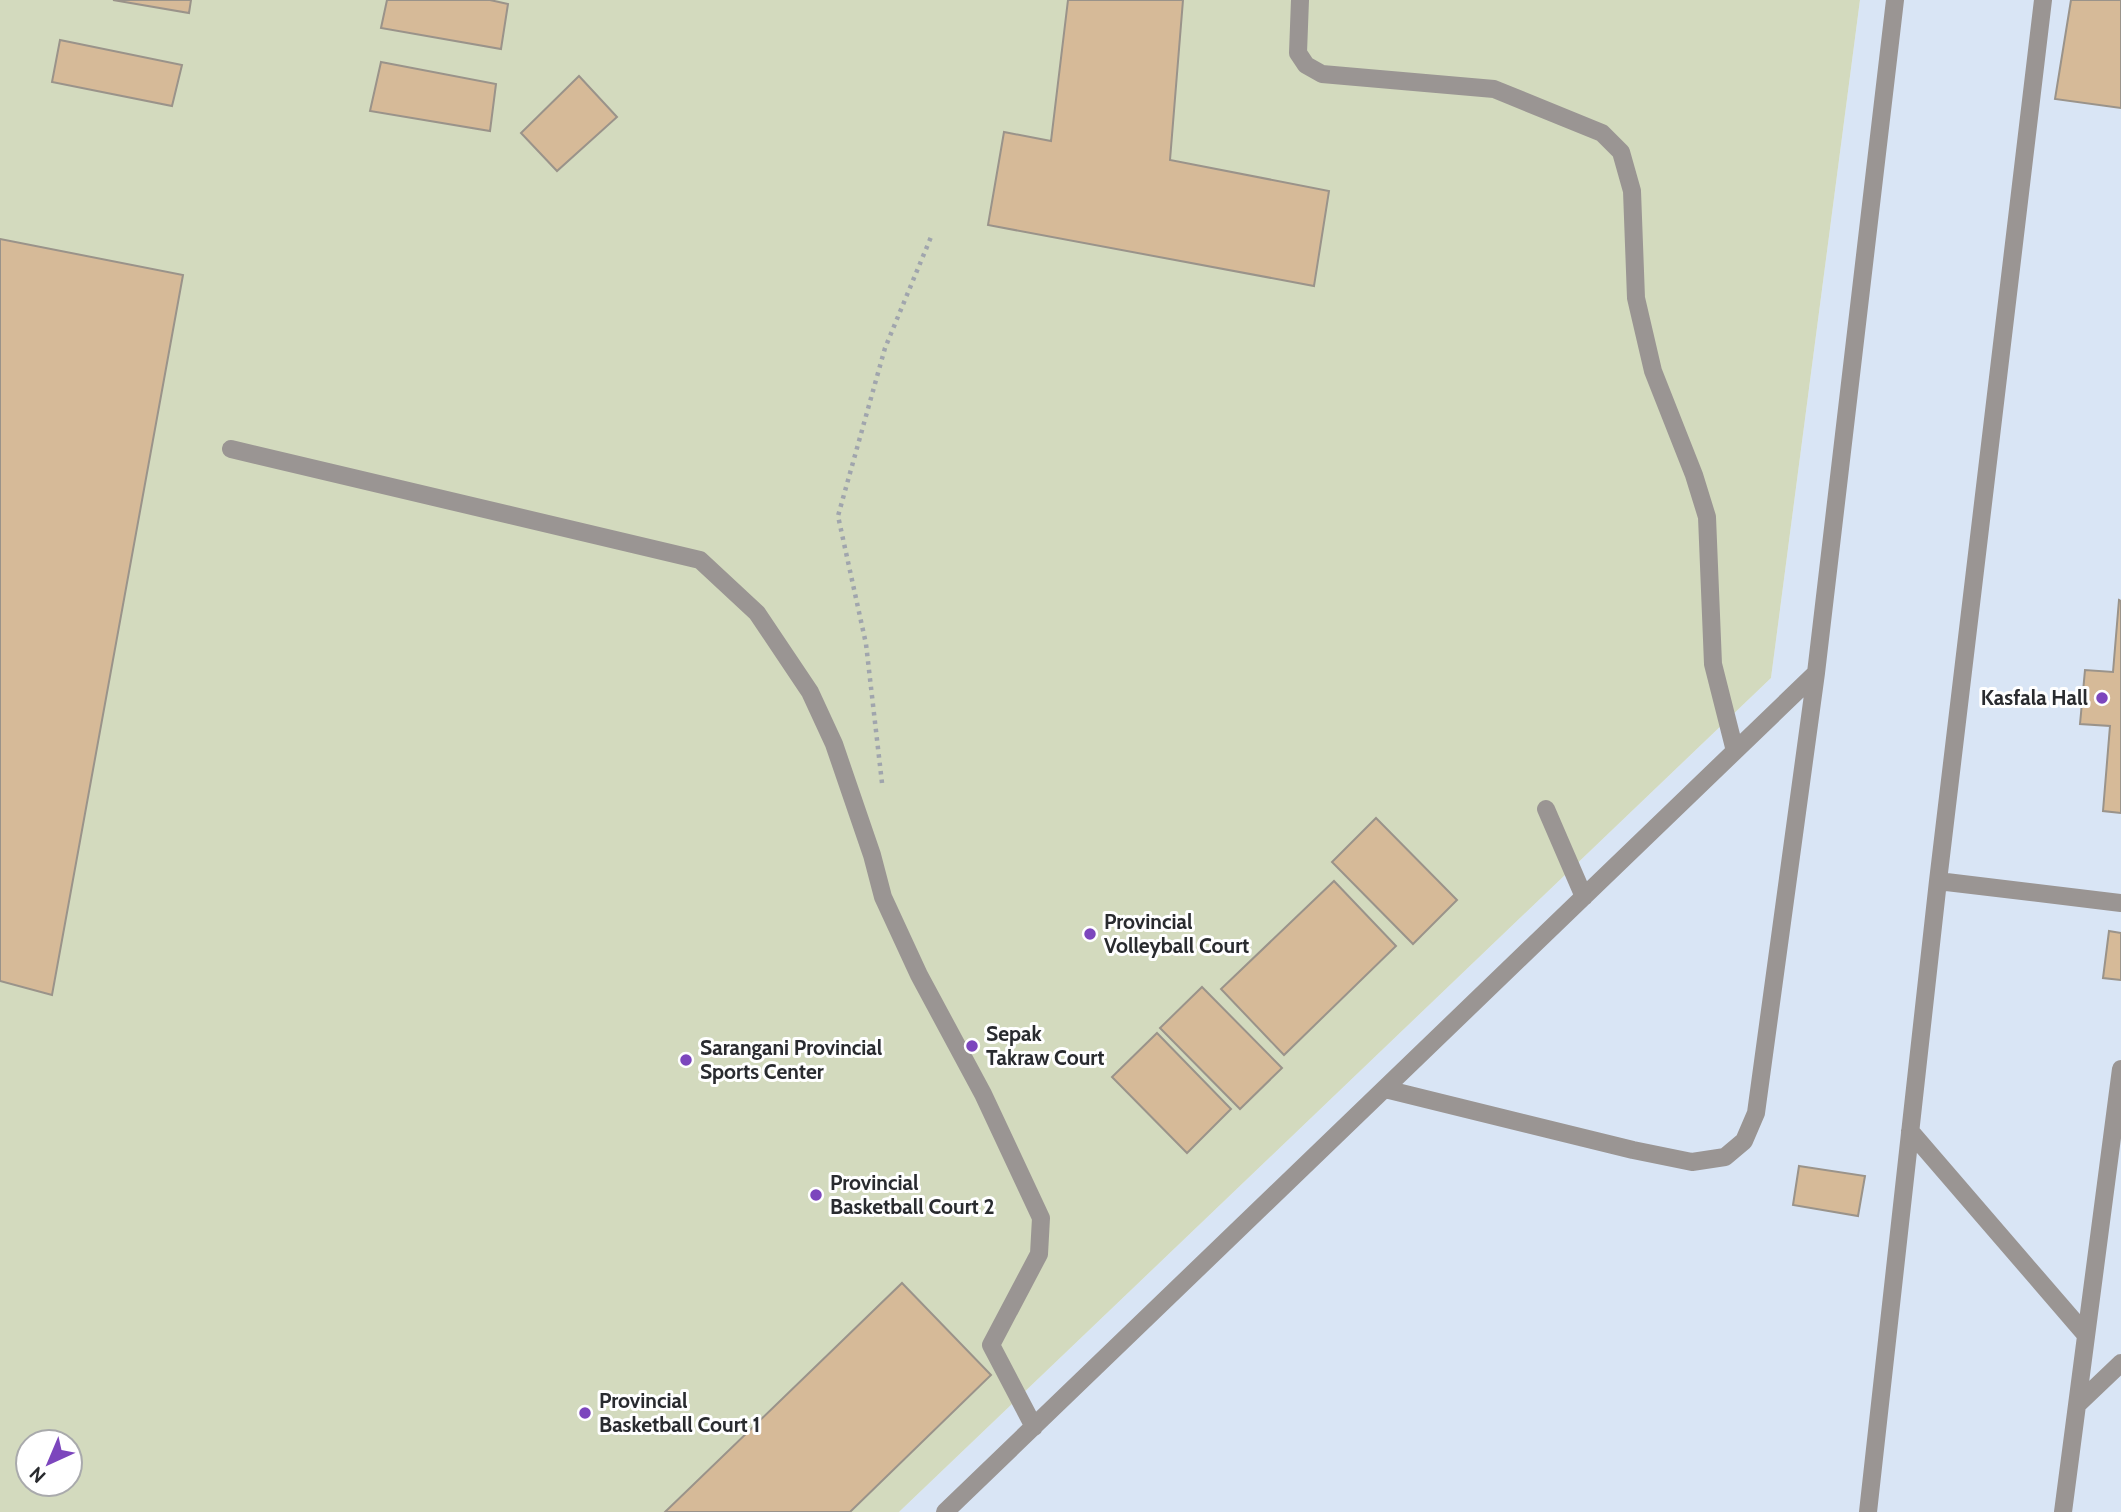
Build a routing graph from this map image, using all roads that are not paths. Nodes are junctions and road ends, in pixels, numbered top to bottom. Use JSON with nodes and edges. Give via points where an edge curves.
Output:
{"nodes":[{"id":1,"x":1300,"y":0,"type":"edge"},
{"id":2,"x":1895,"y":0,"type":"edge"},
{"id":3,"x":2043,"y":0,"type":"edge"},
{"id":4,"x":231,"y":449,"type":"dead end"},
{"id":5,"x":1816,"y":673,"type":"junction"},
{"id":6,"x":1735,"y":751,"type":"junction"},
{"id":7,"x":1546,"y":808,"type":"dead end"},
{"id":8,"x":1938,"y":881,"type":"junction"},
{"id":9,"x":1584,"y":897,"type":"junction"},
{"id":10,"x":2121,"y":903,"type":"edge"},
{"id":11,"x":2121,"y":1069,"type":"edge"},
{"id":12,"x":1385,"y":1089,"type":"junction"},
{"id":13,"x":1910,"y":1131,"type":"junction"},
{"id":14,"x":2086,"y":1335,"type":"junction"},
{"id":15,"x":2121,"y":1363,"type":"edge"},
{"id":16,"x":2077,"y":1405,"type":"junction"},
{"id":17,"x":1034,"y":1427,"type":"junction"},
{"id":18,"x":945,"y":1512,"type":"edge"},
{"id":19,"x":1868,"y":1512,"type":"edge"},
{"id":20,"x":2063,"y":1512,"type":"edge"}],
"edges":[{"from":1,"to":6,"type":"lane","via":[[1298,53],[1306,65],[1322,74],[1494,89],[1602,133],[1621,152],[1632,191],[1636,298],[1653,371],[1707,517],[1713,664]]},
{"from":2,"to":5,"type":"lane"},
{"from":3,"to":8,"type":"lane"},
{"from":4,"to":17,"type":"lane","via":[[700,560],[757,613],[810,692],[834,744],[883,897],[1041,1218],[1039,1254],[991,1345]]},
{"from":5,"to":6,"type":"lane"},
{"from":5,"to":12,"type":"lane","via":[[1756,1113],[1744,1141],[1726,1157],[1692,1162]]},
{"from":6,"to":9,"type":"lane"},
{"from":7,"to":9,"type":"lane"},
{"from":8,"to":10,"type":"lane"},
{"from":8,"to":13,"type":"lane"},
{"from":9,"to":12,"type":"lane"},
{"from":11,"to":14,"type":"lane"},
{"from":12,"to":17,"type":"lane"},
{"from":13,"to":14,"type":"lane"},
{"from":13,"to":19,"type":"lane"},
{"from":14,"to":16,"type":"lane"},
{"from":15,"to":16,"type":"lane"},
{"from":16,"to":20,"type":"lane"},
{"from":17,"to":18,"type":"lane"}]}
